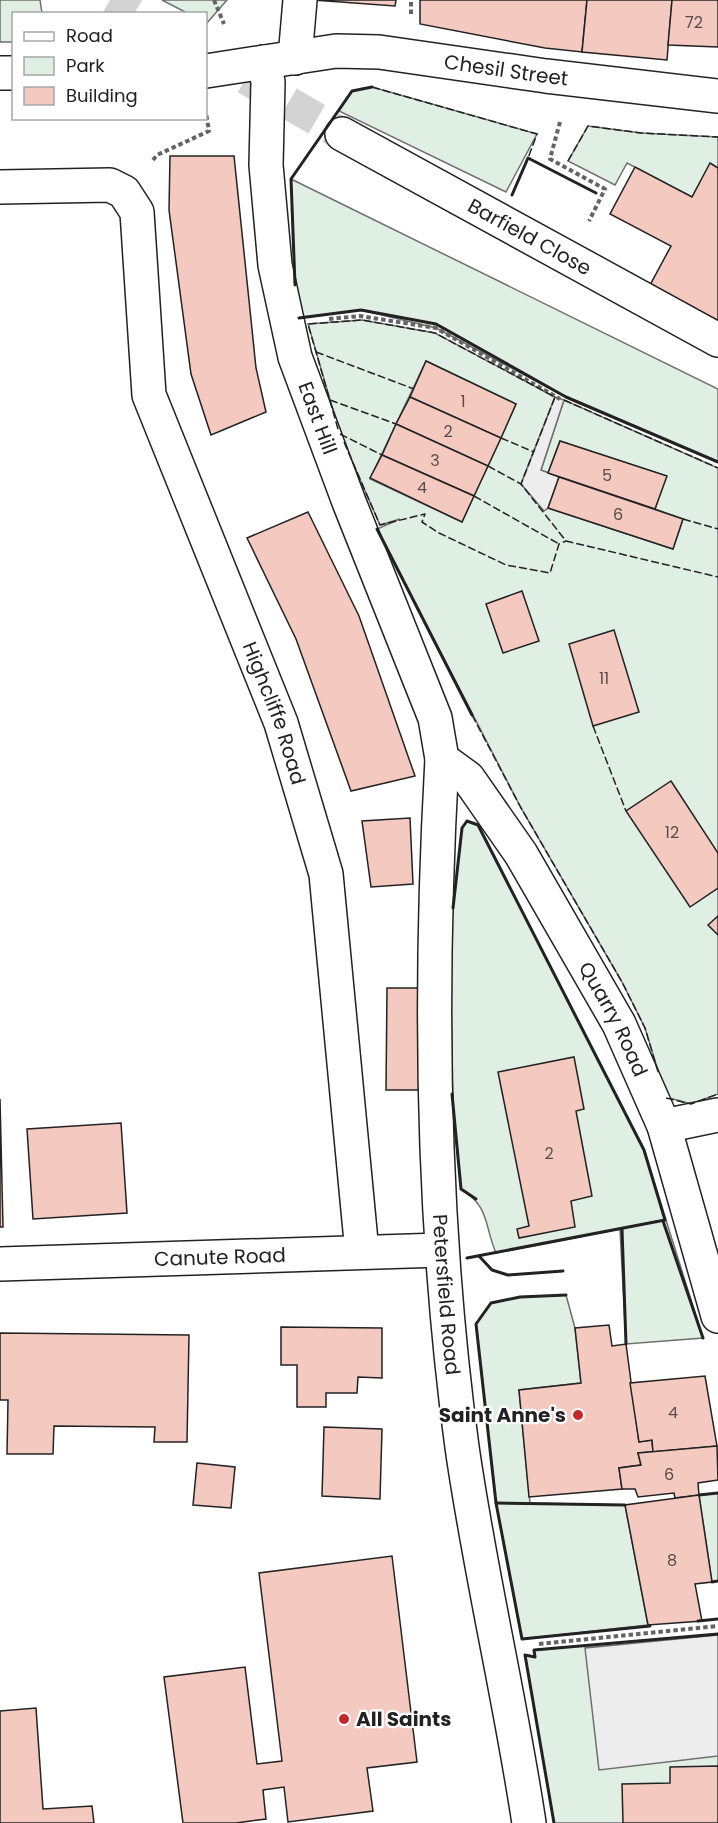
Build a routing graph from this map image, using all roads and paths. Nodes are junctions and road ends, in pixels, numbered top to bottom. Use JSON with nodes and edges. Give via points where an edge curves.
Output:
{"nodes":[{"id":1,"x":300,"y":0,"type":"edge"},
{"id":2,"x":280,"y":60,"type":"junction"},
{"id":3,"x":207,"y":70,"type":"edge"},
{"id":4,"x":718,"y":96,"type":"edge"},
{"id":5,"x":207,"y":116,"type":"edge"},
{"id":6,"x":342,"y":134,"type":"tunnel mouth"},
{"id":7,"x":157,"y":155,"type":"dead end"},
{"id":8,"x":550,"y":159,"type":"dead end"},
{"id":9,"x":0,"y":187,"type":"edge"},
{"id":10,"x":585,"y":227,"type":"dead end"},
{"id":11,"x":326,"y":320,"type":"dead end"},
{"id":12,"x":718,"y":340,"type":"edge"},
{"id":13,"x":560,"y":399,"type":"dead end"},
{"id":14,"x":442,"y":759,"type":"junction"},
{"id":15,"x":718,"y":1115,"type":"edge"},
{"id":16,"x":664,"y":1126,"type":"junction"},
{"id":17,"x":441,"y":1250,"type":"junction"},
{"id":18,"x":362,"y":1252,"type":"junction"},
{"id":19,"x":0,"y":1264,"type":"edge"},
{"id":20,"x":718,"y":1316,"type":"edge"},
{"id":21,"x":718,"y":1626,"type":"edge"},
{"id":22,"x":497,"y":1648,"type":"junction"},
{"id":23,"x":529,"y":1823,"type":"edge"}],
"edges":[{"from":1,"to":2,"type":"street","name":"East Hill"},
{"from":2,"to":3,"type":"street","name":"Chesil Street"},
{"from":2,"to":4,"type":"street","name":"Chesil Street","via":[[336,51],[379,51],[536,75]]},
{"from":2,"to":14,"type":"street","name":"East Hill","via":[[268,82],[266,165],[275,265],[295,357],[435,717]]},
{"from":5,"to":7,"type":"path","via":[[209,131]]},
{"from":6,"to":12,"type":"street","name":"Barfield Close"},
{"from":8,"to":10,"type":"path","via":[[605,189]]},
{"from":9,"to":18,"type":"street","name":"Highcliffe Road","via":[[110,185],[124,192],[137,212],[149,395],[281,723],[326,874]]},
{"from":11,"to":13,"type":"path","via":[[360,316],[436,328]]},
{"from":14,"to":16,"type":"street","name":"Quarry Road","via":[[468,778],[521,855],[619,1024]]},
{"from":14,"to":17,"type":"street","name":"Petersfield Road","via":[[435,972],[436,1168]]},
{"from":15,"to":16,"type":"street"},
{"from":16,"to":20,"type":"street","name":"Quarry Road"},
{"from":17,"to":18,"type":"street","name":"Canute Road"},
{"from":17,"to":22,"type":"street","name":"Petersfield Road","via":[[462,1447]]},
{"from":18,"to":19,"type":"street","name":"Canute Road"},
{"from":21,"to":22,"type":"path"},
{"from":22,"to":23,"type":"street","name":"Petersfield Road"}]}
